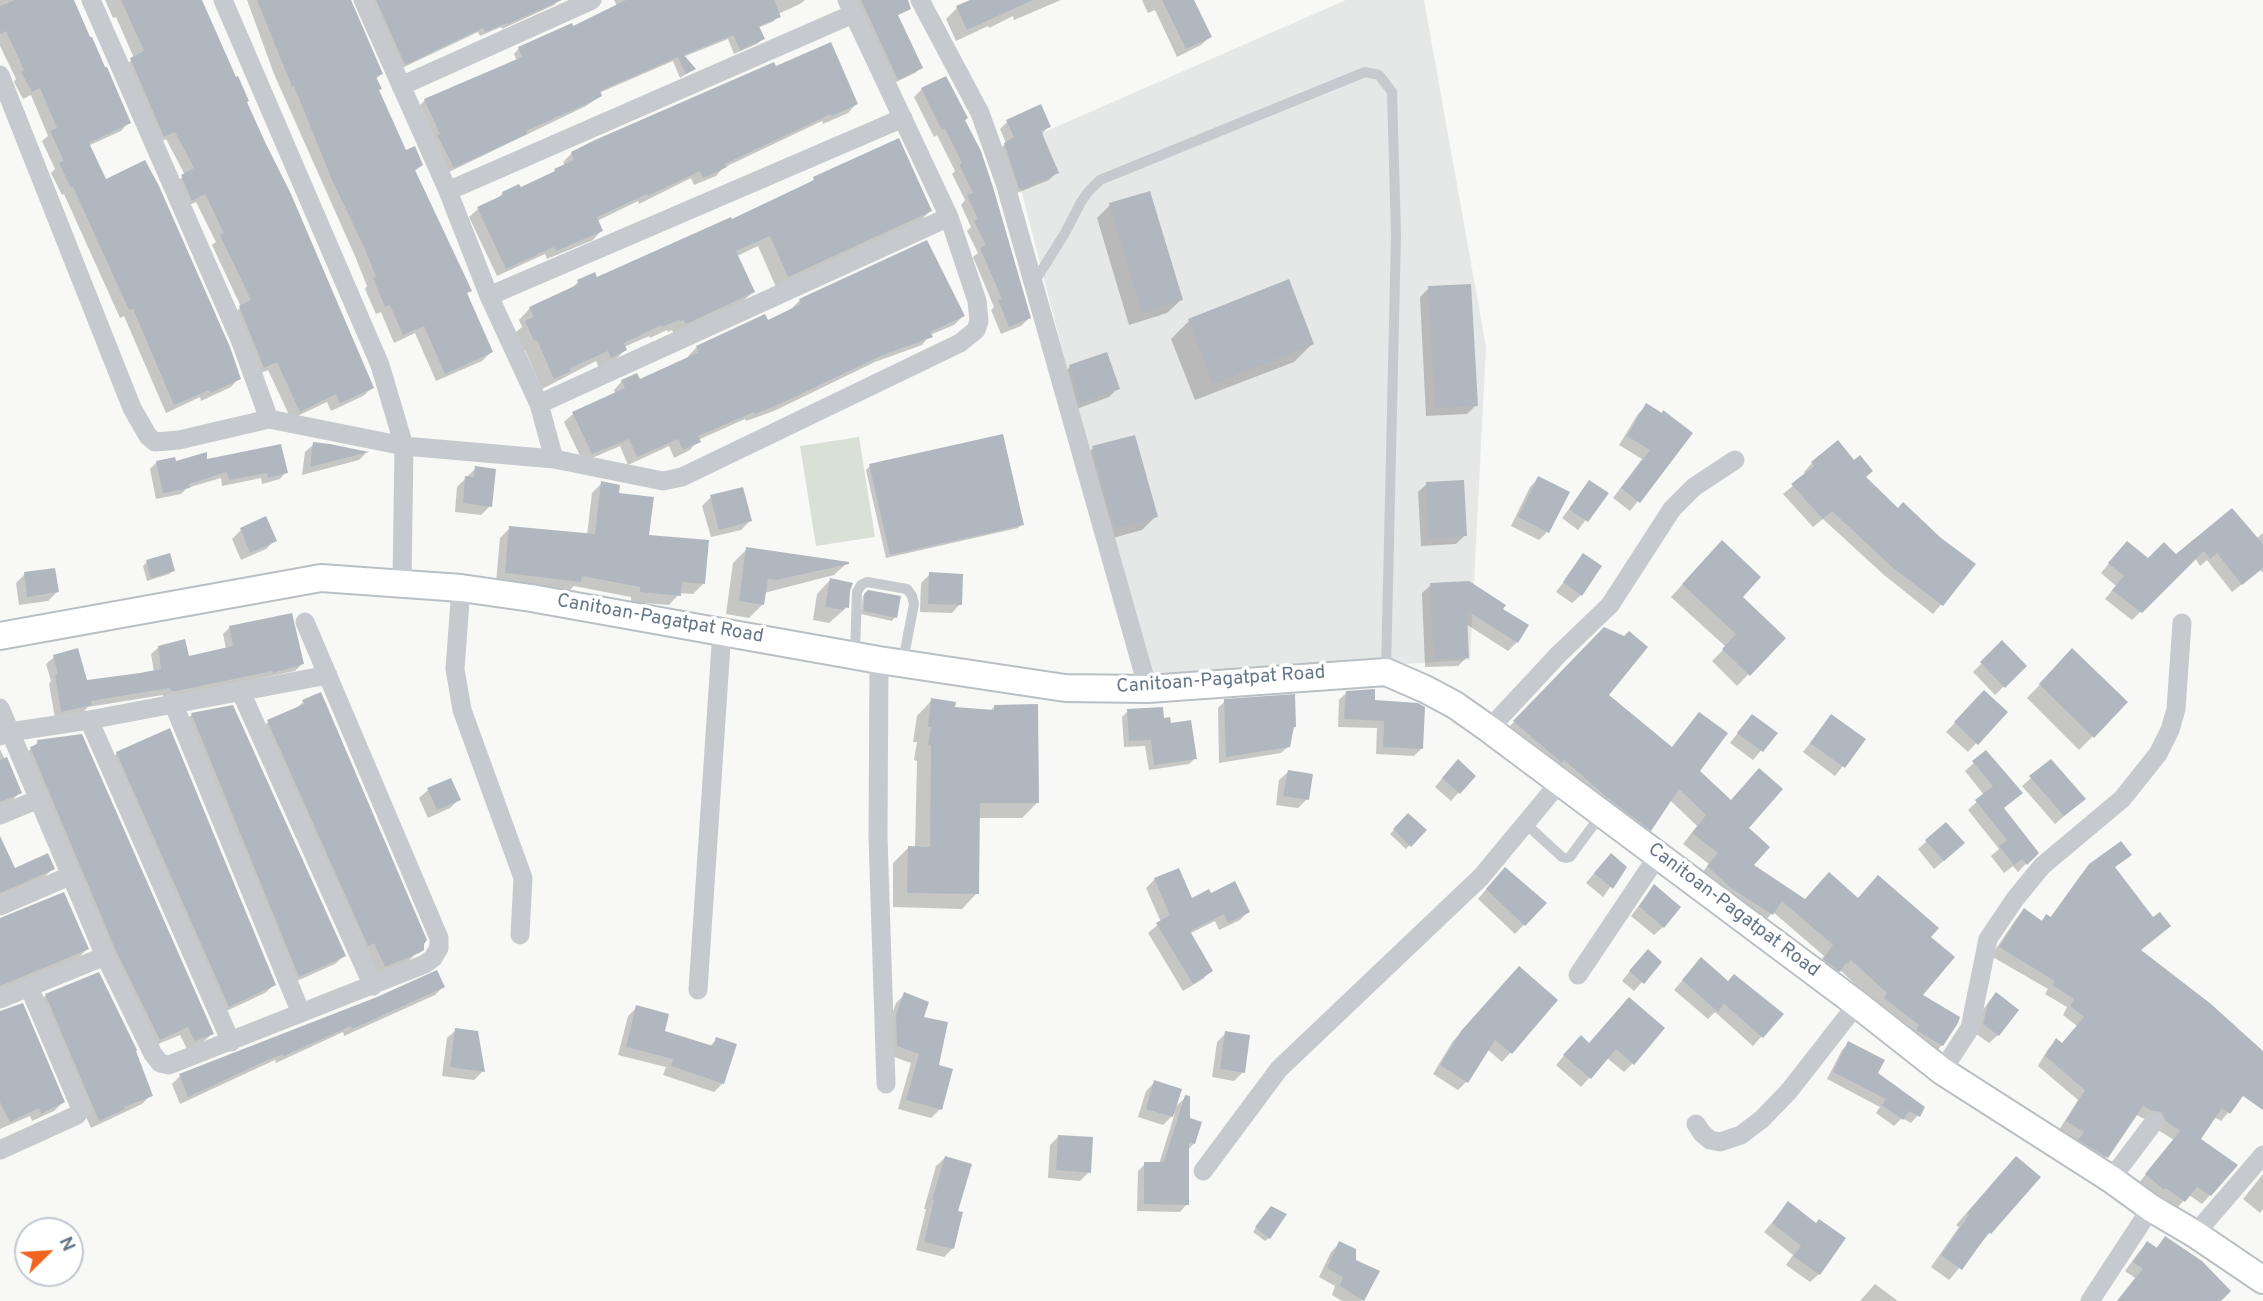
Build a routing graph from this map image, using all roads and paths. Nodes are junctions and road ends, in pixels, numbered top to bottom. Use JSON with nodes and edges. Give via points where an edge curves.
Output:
{"nodes":[{"id":1,"x":91,"y":0,"type":"edge"},
{"id":2,"x":223,"y":0,"type":"edge"},
{"id":3,"x":363,"y":0,"type":"edge"},
{"id":4,"x":592,"y":0,"type":"edge"},
{"id":5,"x":920,"y":0,"type":"edge"},
{"id":6,"x":850,"y":7,"type":"edge"},
{"id":7,"x":0,"y":75,"type":"edge"},
{"id":8,"x":401,"y":86,"type":"junction"},
{"id":9,"x":902,"y":118,"type":"junction"},
{"id":10,"x":448,"y":191,"type":"junction"},
{"id":11,"x":949,"y":217,"type":"junction"},
{"id":12,"x":1035,"y":281,"type":"junction"},
{"id":13,"x":489,"y":296,"type":"junction"},
{"id":14,"x":539,"y":404,"type":"junction"},
{"id":15,"x":269,"y":418,"type":"junction"},
{"id":16,"x":404,"y":446,"type":"junction"},
{"id":17,"x":554,"y":459,"type":"junction"},
{"id":18,"x":1735,"y":460,"type":"dead end"},
{"id":19,"x":402,"y":582,"type":"junction"},
{"id":20,"x":461,"y":587,"type":"junction"},
{"id":21,"x":305,"y":622,"type":"dead end"},
{"id":22,"x":2182,"y":623,"type":"dead end"},
{"id":23,"x":722,"y":630,"type":"junction"},
{"id":24,"x":0,"y":636,"type":"edge"},
{"id":25,"x":879,"y":659,"type":"junction"},
{"id":26,"x":1386,"y":672,"type":"junction"},
{"id":27,"x":328,"y":675,"type":"junction"},
{"id":28,"x":1148,"y":689,"type":"junction"},
{"id":29,"x":240,"y":690,"type":"junction"},
{"id":30,"x":173,"y":704,"type":"junction"},
{"id":31,"x":0,"y":708,"type":"edge"},
{"id":32,"x":89,"y":720,"type":"junction"},
{"id":33,"x":1489,"y":729,"type":"junction"},
{"id":34,"x":5,"y":734,"type":"edge"},
{"id":35,"x":1559,"y":783,"type":"junction"},
{"id":36,"x":39,"y":799,"type":"junction"},
{"id":37,"x":1602,"y":814,"type":"junction"},
{"id":38,"x":0,"y":815,"type":"edge"},
{"id":39,"x":1526,"y":824,"type":"junction"},
{"id":40,"x":1659,"y":854,"type":"junction"},
{"id":41,"x":72,"y":875,"type":"junction"},
{"id":42,"x":0,"y":906,"type":"edge"},
{"id":43,"x":520,"y":934,"type":"dead end"},
{"id":44,"x":105,"y":956,"type":"junction"},
{"id":45,"x":1578,"y":975,"type":"dead end"},
{"id":46,"x":373,"y":986,"type":"junction"},
{"id":47,"x":29,"y":987,"type":"junction"},
{"id":48,"x":698,"y":990,"type":"dead end"},
{"id":49,"x":0,"y":999,"type":"edge"},
{"id":50,"x":1857,"y":1004,"type":"junction"},
{"id":51,"x":302,"y":1013,"type":"junction"},
{"id":52,"x":231,"y":1042,"type":"junction"},
{"id":53,"x":1942,"y":1072,"type":"junction"},
{"id":54,"x":886,"y":1084,"type":"dead end"},
{"id":55,"x":2154,"y":1122,"type":"dead end"},
{"id":56,"x":1696,"y":1124,"type":"dead end"},
{"id":57,"x":0,"y":1150,"type":"edge"},
{"id":58,"x":2263,"y":1155,"type":"edge"},
{"id":59,"x":1203,"y":1171,"type":"dead end"},
{"id":60,"x":2111,"y":1179,"type":"junction"},
{"id":61,"x":2151,"y":1208,"type":"junction"},
{"id":62,"x":2195,"y":1234,"type":"junction"},
{"id":63,"x":2263,"y":1280,"type":"edge"},
{"id":64,"x":2090,"y":1301,"type":"edge"}],
"edges":[{"from":1,"to":15,"type":"street","via":[[241,342]]},
{"from":2,"to":16,"type":"street","via":[[380,365]]},
{"from":3,"to":8,"type":"street"},
{"from":4,"to":8,"type":"street"},
{"from":5,"to":12,"type":"street","via":[[980,113]]},
{"from":6,"to":9,"type":"street"},
{"from":6,"to":10,"type":"street"},
{"from":7,"to":15,"type":"street","via":[[132,408],[148,436],[155,442],[179,440]]},
{"from":8,"to":10,"type":"street"},
{"from":9,"to":11,"type":"street"},
{"from":9,"to":13,"type":"street"},
{"from":10,"to":13,"type":"street"},
{"from":11,"to":14,"type":"street"},
{"from":11,"to":17,"type":"street","via":[[977,301],[979,321],[976,330],[960,343],[673,480]]},
{"from":12,"to":26,"type":"lane","via":[[1088,192],[1100,180],[1365,72],[1379,75],[1392,92],[1396,235]]},
{"from":12,"to":28,"type":"street"},
{"from":13,"to":14,"type":"street"},
{"from":14,"to":17,"type":"street"},
{"from":15,"to":16,"type":"street"},
{"from":16,"to":17,"type":"street"},
{"from":16,"to":19,"type":"street"},
{"from":18,"to":33,"type":"street","via":[[1694,487],[1672,509],[1610,605]]},
{"from":19,"to":20,"type":"street","name":"Canitoan-Pagatpat Road"},
{"from":19,"to":24,"type":"street","name":"Canitoan-Pagatpat Road","via":[[321,578]]},
{"from":20,"to":23,"type":"street","name":"Canitoan-Pagatpat Road"},
{"from":20,"to":43,"type":"street","via":[[455,669],[462,710],[523,878]]},
{"from":21,"to":27,"type":"street"},
{"from":22,"to":53,"type":"street","via":[[2176,709],[2158,754],[2122,799],[2042,866],[2015,899],[1988,939],[1970,1028]]},
{"from":23,"to":25,"type":"street","name":"Canitoan-Pagatpat Road"},
{"from":23,"to":48,"type":"street"},
{"from":25,"to":25,"type":"lane","via":[[857,592],[867,582],[907,589],[914,604]]},
{"from":25,"to":28,"type":"street","name":"Canitoan-Pagatpat Road","via":[[1065,688]]},
{"from":25,"to":54,"type":"street","via":[[878,837]]},
{"from":26,"to":28,"type":"street","name":"Canitoan-Pagatpat Road"},
{"from":26,"to":33,"type":"street","name":"Canitoan-Pagatpat Road","via":[[1445,700]]},
{"from":27,"to":29,"type":"street"},
{"from":27,"to":46,"type":"street","via":[[439,938],[439,948],[425,964]]},
{"from":29,"to":30,"type":"street"},
{"from":29,"to":46,"type":"street"},
{"from":30,"to":32,"type":"street"},
{"from":30,"to":51,"type":"street"},
{"from":31,"to":34,"type":"street"},
{"from":32,"to":34,"type":"street"},
{"from":32,"to":52,"type":"street"},
{"from":33,"to":35,"type":"street","name":"Canitoan-Pagatpat Road"},
{"from":34,"to":36,"type":"street"},
{"from":35,"to":37,"type":"street","name":"Canitoan-Pagatpat Road"},
{"from":35,"to":39,"type":"street"},
{"from":36,"to":38,"type":"street"},
{"from":36,"to":41,"type":"street"},
{"from":37,"to":39,"type":"lane","via":[[1566,858]]},
{"from":37,"to":40,"type":"street","name":"Canitoan-Pagatpat Road"},
{"from":39,"to":59,"type":"street","via":[[1446,913],[1279,1069]]},
{"from":40,"to":45,"type":"street"},
{"from":40,"to":50,"type":"street","name":"Canitoan-Pagatpat Road"},
{"from":41,"to":42,"type":"street"},
{"from":41,"to":44,"type":"street"},
{"from":44,"to":47,"type":"street"},
{"from":44,"to":52,"type":"street","via":[[160,1063],[169,1065]]},
{"from":46,"to":51,"type":"street"},
{"from":47,"to":49,"type":"street"},
{"from":47,"to":57,"type":"street","via":[[81,1109],[77,1115]]},
{"from":50,"to":53,"type":"street","name":"Canitoan-Pagatpat Road"},
{"from":50,"to":56,"type":"street","via":[[1789,1091],[1741,1135],[1720,1142],[1710,1140]]},
{"from":51,"to":52,"type":"street"},
{"from":53,"to":60,"type":"street","name":"Canitoan-Pagatpat Road"},
{"from":55,"to":60,"type":"street"},
{"from":58,"to":62,"type":"street"},
{"from":60,"to":61,"type":"street","name":"Canitoan-Pagatpat Road"},
{"from":61,"to":62,"type":"street","name":"Canitoan-Pagatpat Road"},
{"from":61,"to":64,"type":"street"},
{"from":62,"to":63,"type":"street","name":"Canitoan-Pagatpat Road"}]}
